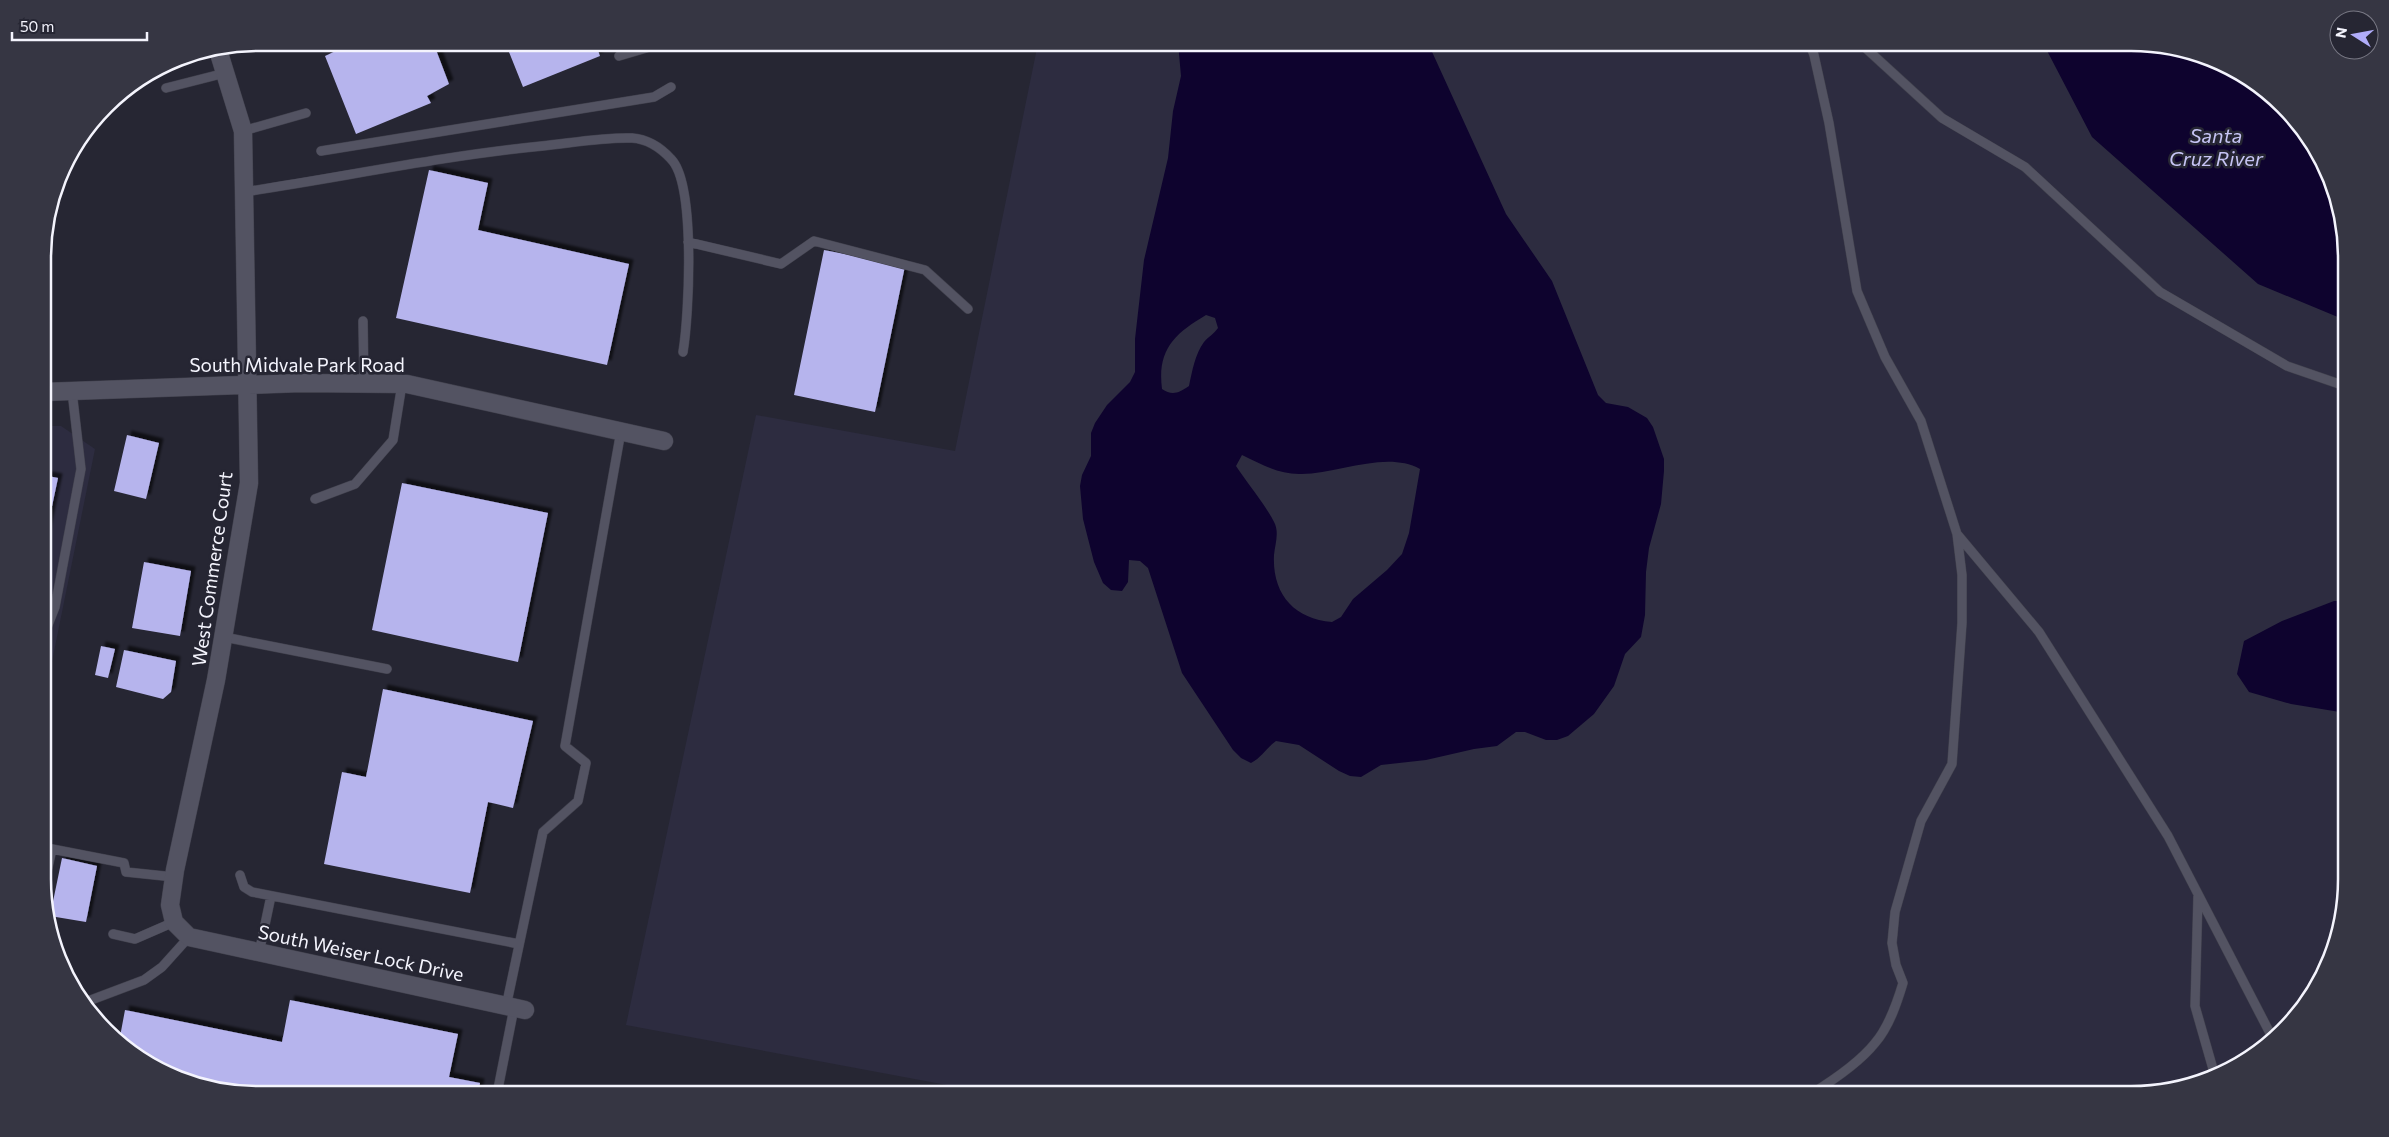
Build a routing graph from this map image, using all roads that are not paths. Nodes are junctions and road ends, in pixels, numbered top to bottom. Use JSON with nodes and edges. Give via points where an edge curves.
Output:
{"nodes":[{"id":1,"x":636,"y":51,"type":"edge"},
{"id":2,"x":1812,"y":51,"type":"edge"},
{"id":3,"x":1870,"y":51,"type":"edge"},
{"id":4,"x":219,"y":55,"type":"edge"},
{"id":5,"x":619,"y":56,"type":"dead end"},
{"id":6,"x":225,"y":73,"type":"junction"},
{"id":7,"x":671,"y":87,"type":"dead end"},
{"id":8,"x":166,"y":88,"type":"dead end"},
{"id":9,"x":306,"y":113,"type":"dead end"},
{"id":10,"x":243,"y":131,"type":"junction"},
{"id":11,"x":321,"y":151,"type":"dead end"},
{"id":12,"x":244,"y":192,"type":"junction"},
{"id":13,"x":688,"y":242,"type":"junction"},
{"id":14,"x":968,"y":309,"type":"dead end"},
{"id":15,"x":363,"y":321,"type":"dead end"},
{"id":16,"x":683,"y":352,"type":"dead end"},
{"id":17,"x":364,"y":384,"type":"junction"},
{"id":18,"x":402,"y":384,"type":"junction"},
{"id":19,"x":2338,"y":384,"type":"edge"},
{"id":20,"x":246,"y":385,"type":"junction"},
{"id":21,"x":72,"y":391,"type":"junction"},
{"id":22,"x":51,"y":392,"type":"edge"},
{"id":23,"x":621,"y":431,"type":"junction"},
{"id":24,"x":664,"y":441,"type":"dead end"},
{"id":25,"x":316,"y":499,"type":"dead end"},
{"id":26,"x":1957,"y":534,"type":"junction"},
{"id":27,"x":51,"y":618,"type":"edge"},
{"id":28,"x":224,"y":637,"type":"junction"},
{"id":29,"x":387,"y":669,"type":"dead end"},
{"id":30,"x":51,"y":854,"type":"edge"},
{"id":31,"x":240,"y":875,"type":"dead end"},
{"id":32,"x":174,"y":877,"type":"junction"},
{"id":33,"x":2198,"y":895,"type":"junction"},
{"id":34,"x":271,"y":896,"type":"junction"},
{"id":35,"x":174,"y":922,"type":"junction"},
{"id":36,"x":114,"y":934,"type":"dead end"},
{"id":37,"x":188,"y":937,"type":"junction"},
{"id":38,"x":519,"y":944,"type":"junction"},
{"id":39,"x":260,"y":953,"type":"junction"},
{"id":40,"x":90,"y":1000,"type":"edge"},
{"id":41,"x":515,"y":1008,"type":"junction"},
{"id":42,"x":2269,"y":1032,"type":"edge"},
{"id":43,"x":2213,"y":1069,"type":"edge"},
{"id":44,"x":499,"y":1086,"type":"edge"},
{"id":45,"x":1824,"y":1086,"type":"edge"}],
"edges":[{"from":1,"to":5,"type":"lane"},
{"from":2,"to":26,"type":"lane","via":[[1829,123],[1857,291],[1886,358],[1921,421]]},
{"from":3,"to":19,"type":"lane","via":[[1942,118],[2025,167],[2160,292],[2287,366]]},
{"from":4,"to":6,"type":"street","name":"West Commerce Court"},
{"from":6,"to":8,"type":"lane"},
{"from":6,"to":10,"type":"street","name":"West Commerce Court"},
{"from":7,"to":11,"type":"lane","via":[[654,96]]},
{"from":9,"to":10,"type":"lane"},
{"from":10,"to":12,"type":"street","name":"West Commerce Court"},
{"from":12,"to":13,"type":"lane","via":[[500,150],[631,138],[658,147],[673,160],[681,178]]},
{"from":12,"to":20,"type":"street","name":"West Commerce Court"},
{"from":13,"to":14,"type":"lane","via":[[781,264],[814,241],[925,270]]},
{"from":13,"to":16,"type":"lane","via":[[687,329]]},
{"from":15,"to":17,"type":"lane"},
{"from":17,"to":18,"type":"street","name":"South Midvale Park Road"},
{"from":17,"to":20,"type":"street","name":"South Midvale Park Road"},
{"from":18,"to":23,"type":"street","name":"South Midvale Park Road"},
{"from":18,"to":25,"type":"lane","via":[[393,440],[355,484]]},
{"from":20,"to":21,"type":"street","name":"South Midvale Park Road"},
{"from":20,"to":28,"type":"street","name":"West Commerce Court","via":[[249,483]]},
{"from":21,"to":22,"type":"street","name":"South Midvale Park Road"},
{"from":21,"to":27,"type":"lane","via":[[82,469]]},
{"from":23,"to":24,"type":"street","name":"South Midvale Park Road"},
{"from":23,"to":38,"type":"lane","via":[[565,746],[586,763],[578,801],[543,832]]},
{"from":26,"to":33,"type":"lane","via":[[2039,632],[2168,836]]},
{"from":26,"to":45,"type":"lane","via":[[1962,575],[1962,623],[1952,764],[1921,821],[1895,912],[1892,943],[1903,983],[1897,1004],[1875,1043]]},
{"from":28,"to":29,"type":"lane"},
{"from":28,"to":32,"type":"street","name":"West Commerce Court"},
{"from":30,"to":32,"type":"lane","via":[[52,849],[124,863],[126,872]]},
{"from":31,"to":34,"type":"lane","via":[[244,887]]},
{"from":32,"to":35,"type":"street","name":"West Commerce Court","via":[[170,905]]},
{"from":33,"to":42,"type":"lane"},
{"from":33,"to":43,"type":"lane","via":[[2195,1006]]},
{"from":34,"to":38,"type":"lane"},
{"from":34,"to":39,"type":"lane"},
{"from":35,"to":36,"type":"lane","via":[[135,939]]},
{"from":35,"to":37,"type":"street"},
{"from":37,"to":39,"type":"street","name":"South Weiser Lock Drive"},
{"from":37,"to":40,"type":"lane","via":[[162,966],[144,980]]},
{"from":38,"to":41,"type":"lane"},
{"from":39,"to":41,"type":"street","name":"South Weiser Lock Drive"},
{"from":41,"to":44,"type":"lane"}]}
